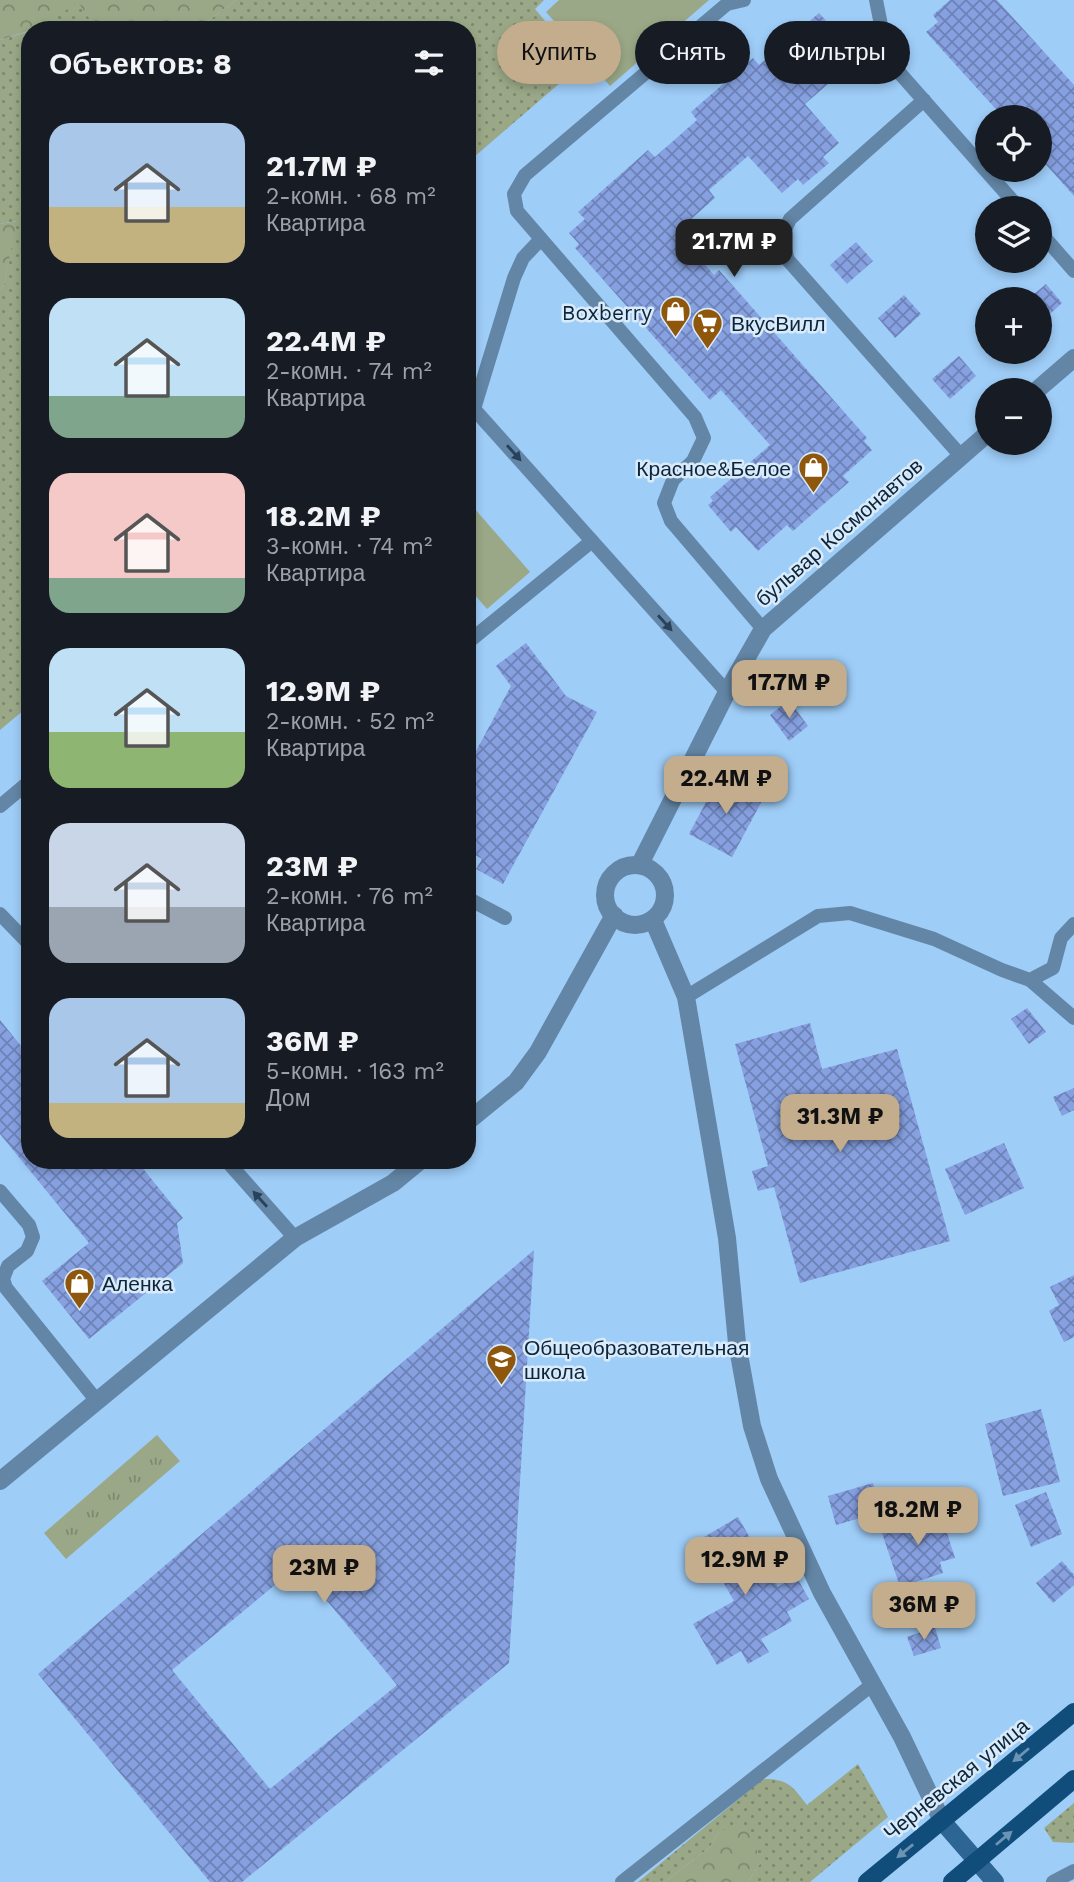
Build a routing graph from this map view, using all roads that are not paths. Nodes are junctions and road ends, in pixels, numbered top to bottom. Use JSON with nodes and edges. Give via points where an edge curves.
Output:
{"nodes":[{"id":1,"x":744,"y":0,"type":"edge"},
{"id":2,"x":876,"y":0,"type":"edge"},
{"id":3,"x":924,"y":100,"type":"junction"},
{"id":4,"x":1008,"y":196,"type":"edge"},
{"id":5,"x":541,"y":239,"type":"junction"},
{"id":6,"x":1052,"y":246,"type":"edge"},
{"id":7,"x":1074,"y":271,"type":"edge"},
{"id":8,"x":1074,"y":358,"type":"edge"},
{"id":9,"x":1051,"y":378,"type":"edge"},
{"id":10,"x":476,"y":396,"type":"edge"},
{"id":11,"x":476,"y":417,"type":"edge"},
{"id":12,"x":975,"y":444,"type":"edge"},
{"id":13,"x":961,"y":456,"type":"junction"},
{"id":14,"x":593,"y":541,"type":"junction"},
{"id":15,"x":763,"y":629,"type":"junction"},
{"id":16,"x":476,"y":636,"type":"edge"},
{"id":17,"x":727,"y":692,"type":"junction"},
{"id":18,"x":21,"y":789,"type":"edge"},
{"id":19,"x":0,"y":806,"type":"edge"},
{"id":20,"x":640,"y":864,"type":"junction"},
{"id":21,"x":476,"y":903,"type":"edge"},
{"id":22,"x":0,"y":914,"type":"edge"},
{"id":23,"x":614,"y":915,"type":"junction"},
{"id":24,"x":505,"y":918,"type":"dead end"},
{"id":25,"x":653,"y":920,"type":"junction"},
{"id":26,"x":1074,"y":924,"type":"edge"},
{"id":27,"x":21,"y":936,"type":"edge"},
{"id":28,"x":1030,"y":980,"type":"junction"},
{"id":29,"x":686,"y":998,"type":"junction"},
{"id":30,"x":1074,"y":1017,"type":"edge"},
{"id":31,"x":476,"y":1115,"type":"edge"},
{"id":32,"x":234,"y":1169,"type":"edge"},
{"id":33,"x":410,"y":1169,"type":"edge"},
{"id":34,"x":0,"y":1191,"type":"edge"},
{"id":35,"x":295,"y":1238,"type":"junction"},
{"id":36,"x":97,"y":1401,"type":"junction"},
{"id":37,"x":0,"y":1481,"type":"edge"},
{"id":38,"x":873,"y":1684,"type":"junction"},
{"id":39,"x":1074,"y":1712,"type":"edge"},
{"id":40,"x":1074,"y":1779,"type":"edge"},
{"id":41,"x":942,"y":1821,"type":"junction"},
{"id":42,"x":976,"y":1861,"type":"junction"},
{"id":43,"x":1074,"y":1871,"type":"edge"},
{"id":44,"x":622,"y":1882,"type":"edge"},
{"id":45,"x":867,"y":1882,"type":"edge"},
{"id":46,"x":952,"y":1882,"type":"edge"},
{"id":47,"x":995,"y":1882,"type":"edge"},
{"id":48,"x":1053,"y":1882,"type":"edge"}],
"edges":[{"from":1,"to":5,"type":"lane","via":[[727,4],[525,175],[514,194],[517,211]]},
{"from":2,"to":3,"type":"lane","via":[[887,55]]},
{"from":3,"to":4,"type":"lane"},
{"from":3,"to":13,"type":"lane","via":[[790,219],[781,238],[788,260]]},
{"from":5,"to":10,"type":"lane","via":[[523,258],[514,278]]},
{"from":5,"to":15,"type":"lane","via":[[695,417],[704,438],[693,461],[673,480],[664,503],[671,521]]},
{"from":6,"to":7,"type":"lane"},
{"from":8,"to":9,"type":"street"},
{"from":11,"to":14,"type":"lane","one_way":true},
{"from":12,"to":13,"type":"street","name":"бульвар Космонавтов"},
{"from":13,"to":15,"type":"street","name":"бульвар Космонавтов"},
{"from":14,"to":16,"type":"lane"},
{"from":14,"to":17,"type":"lane","one_way":true},
{"from":15,"to":17,"type":"street","name":"бульвар Космонавтов"},
{"from":17,"to":20,"type":"street","name":"бульвар Космонавтов"},
{"from":18,"to":19,"type":"lane"},
{"from":20,"to":23,"type":"street","via":[[629,864],[609,878],[605,901]]},
{"from":20,"to":25,"type":"street","via":[[652,869],[665,888],[661,911]]},
{"from":21,"to":24,"type":"lane"},
{"from":22,"to":27,"type":"lane"},
{"from":23,"to":25,"type":"street","via":[[629,925]]},
{"from":23,"to":31,"type":"street","via":[[538,1052],[516,1082]]},
{"from":25,"to":29,"type":"street"},
{"from":26,"to":28,"type":"lane","via":[[1061,938],[1053,968]]},
{"from":28,"to":29,"type":"lane","via":[[934,939],[850,913],[818,916]]},
{"from":28,"to":30,"type":"lane"},
{"from":29,"to":38,"type":"street","via":[[727,1238],[737,1343],[752,1426],[774,1490],[822,1593]]},
{"from":35,"to":32,"type":"lane","one_way":true},
{"from":33,"to":35,"type":"street"},
{"from":34,"to":36,"type":"lane","via":[[29,1225],[33,1237],[27,1251],[8,1266],[3,1279],[6,1288]]},
{"from":35,"to":36,"type":"street"},
{"from":36,"to":37,"type":"street"},
{"from":38,"to":41,"type":"street"},
{"from":38,"to":44,"type":"lane"},
{"from":39,"to":41,"type":"main road","name":"Черневская улица","one_way":true},
{"from":42,"to":40,"type":"main road","one_way":true},
{"from":41,"to":42,"type":"street"},
{"from":41,"to":45,"type":"main road","name":"Черневская улица","one_way":true},
{"from":42,"to":46,"type":"main road"},
{"from":42,"to":47,"type":"street"},
{"from":43,"to":48,"type":"lane"}]}
